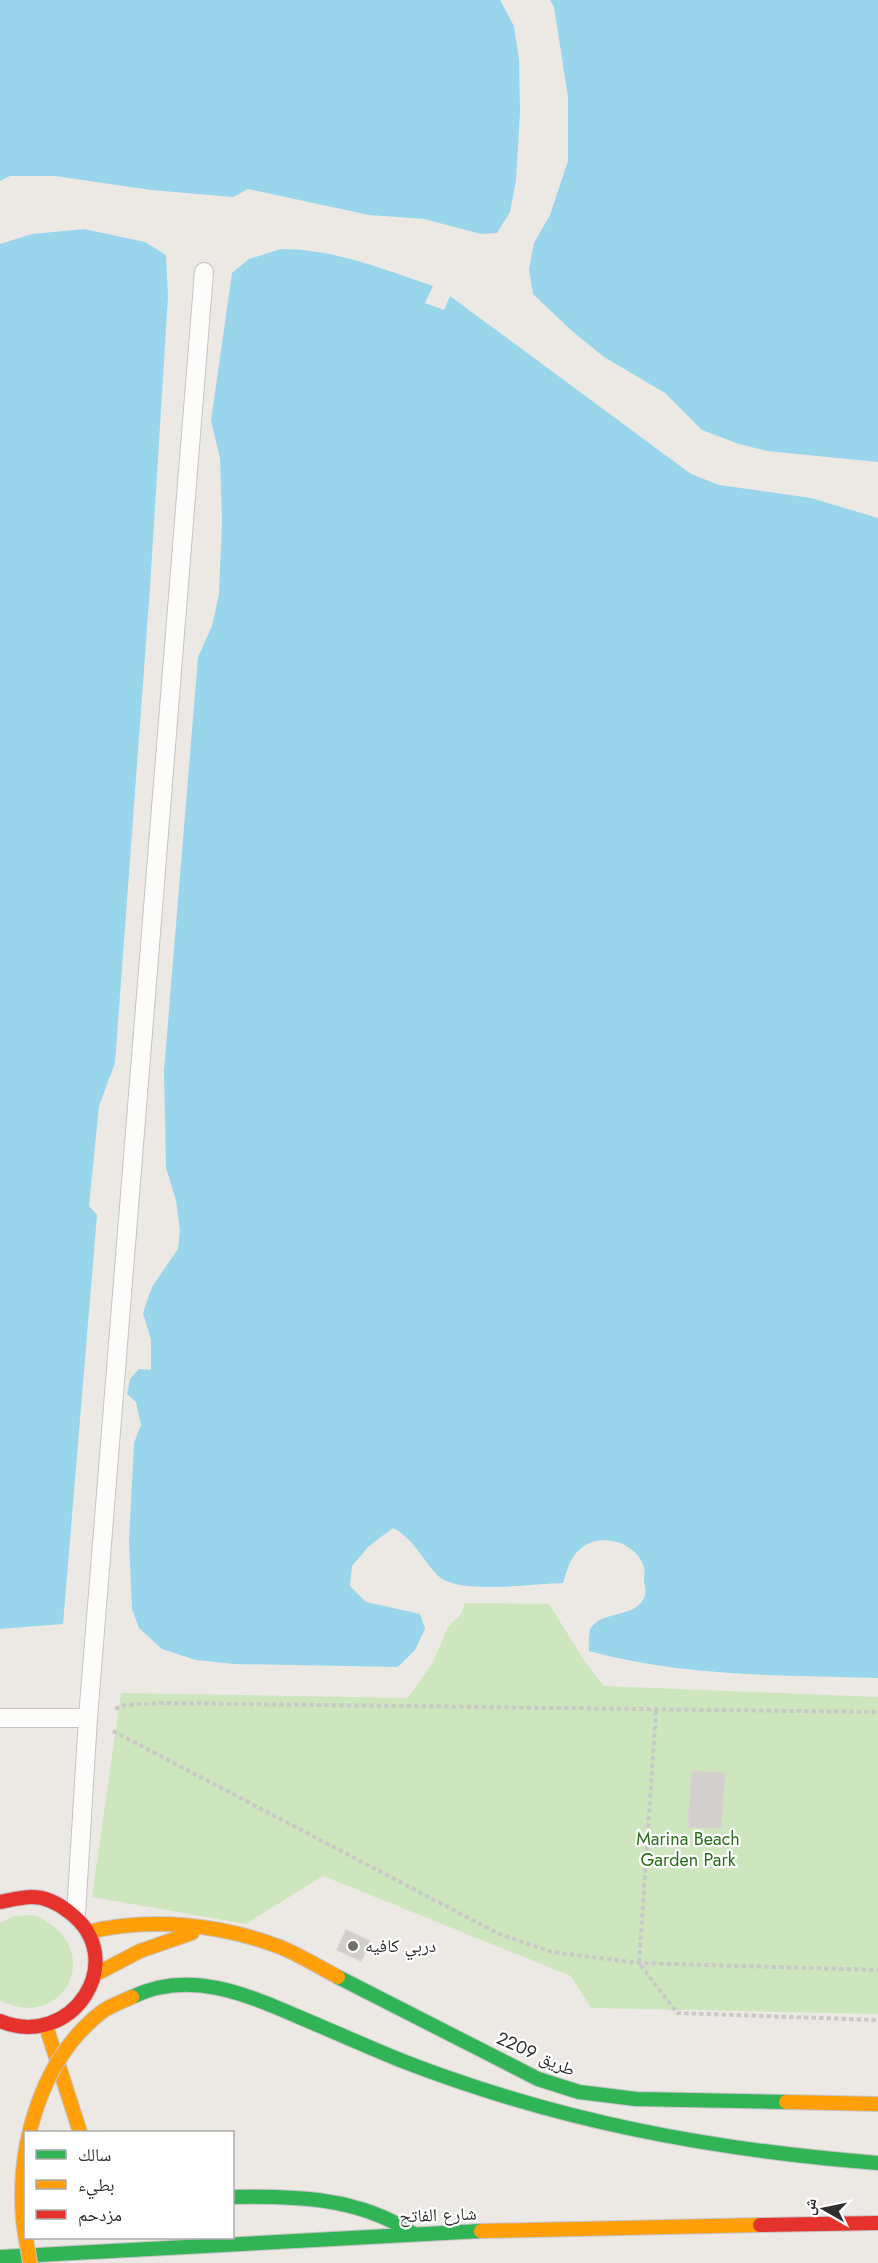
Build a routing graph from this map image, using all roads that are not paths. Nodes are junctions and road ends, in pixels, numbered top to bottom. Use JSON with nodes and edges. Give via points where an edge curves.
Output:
{"nodes":[{"id":1,"x":204,"y":272,"type":"dead end"},
{"id":2,"x":0,"y":1718,"type":"edge"},
{"id":3,"x":88,"y":1718,"type":"junction"},
{"id":4,"x":0,"y":1902,"type":"edge"},
{"id":5,"x":76,"y":1914,"type":"junction"},
{"id":6,"x":207,"y":1929,"type":"junction"},
{"id":7,"x":88,"y":1932,"type":"junction"},
{"id":8,"x":94,"y":1975,"type":"junction"},
{"id":9,"x":0,"y":2021,"type":"edge"},
{"id":10,"x":46,"y":2026,"type":"junction"},
{"id":11,"x":40,"y":2062,"type":"dead end"},
{"id":12,"x":878,"y":2104,"type":"edge"},
{"id":13,"x":79,"y":2131,"type":"edge"},
{"id":14,"x":878,"y":2163,"type":"edge"},
{"id":15,"x":234,"y":2197,"type":"edge"},
{"id":16,"x":8,"y":2204,"type":"dead end"},
{"id":17,"x":878,"y":2223,"type":"edge"},
{"id":18,"x":413,"y":2234,"type":"junction"},
{"id":19,"x":0,"y":2257,"type":"edge"},
{"id":20,"x":30,"y":2263,"type":"edge"}],
"edges":[{"from":1,"to":3,"type":"lane"},
{"from":2,"to":3,"type":"lane"},
{"from":3,"to":5,"type":"lane"},
{"from":4,"to":5,"type":"main road","via":[[18,1896],[39,1896],[59,1902]]},
{"from":5,"to":7,"type":"main road"},
{"from":6,"to":7,"type":"main road","name":"طريق 2209","via":[[139,1923]]},
{"from":6,"to":8,"type":"main road","via":[[140,1951]]},
{"from":6,"to":12,"type":"main road","name":"طريق 2209","via":[[282,1948],[558,2087],[636,2099]]},
{"from":7,"to":8,"type":"main road","via":[[95,1953]]},
{"from":8,"to":10,"type":"main road","via":[[82,2002],[60,2021]]},
{"from":9,"to":10,"type":"main road","via":[[24,2028]]},
{"from":10,"to":13,"type":"main road"},
{"from":11,"to":14,"type":"main road","bridge":true,"via":[[76,2026],[135,1995],[191,1984],[226,1988],[400,2060],[521,2103],[652,2136]]},
{"from":15,"to":18,"type":"main road","via":[[310,2200],[347,2207],[383,2216]]},
{"from":16,"to":20,"type":"main road","bridge":true},
{"from":17,"to":18,"type":"main road","name":"شارع الفاتح"},
{"from":18,"to":19,"type":"main road","name":"شارع الفاتح"}]}
